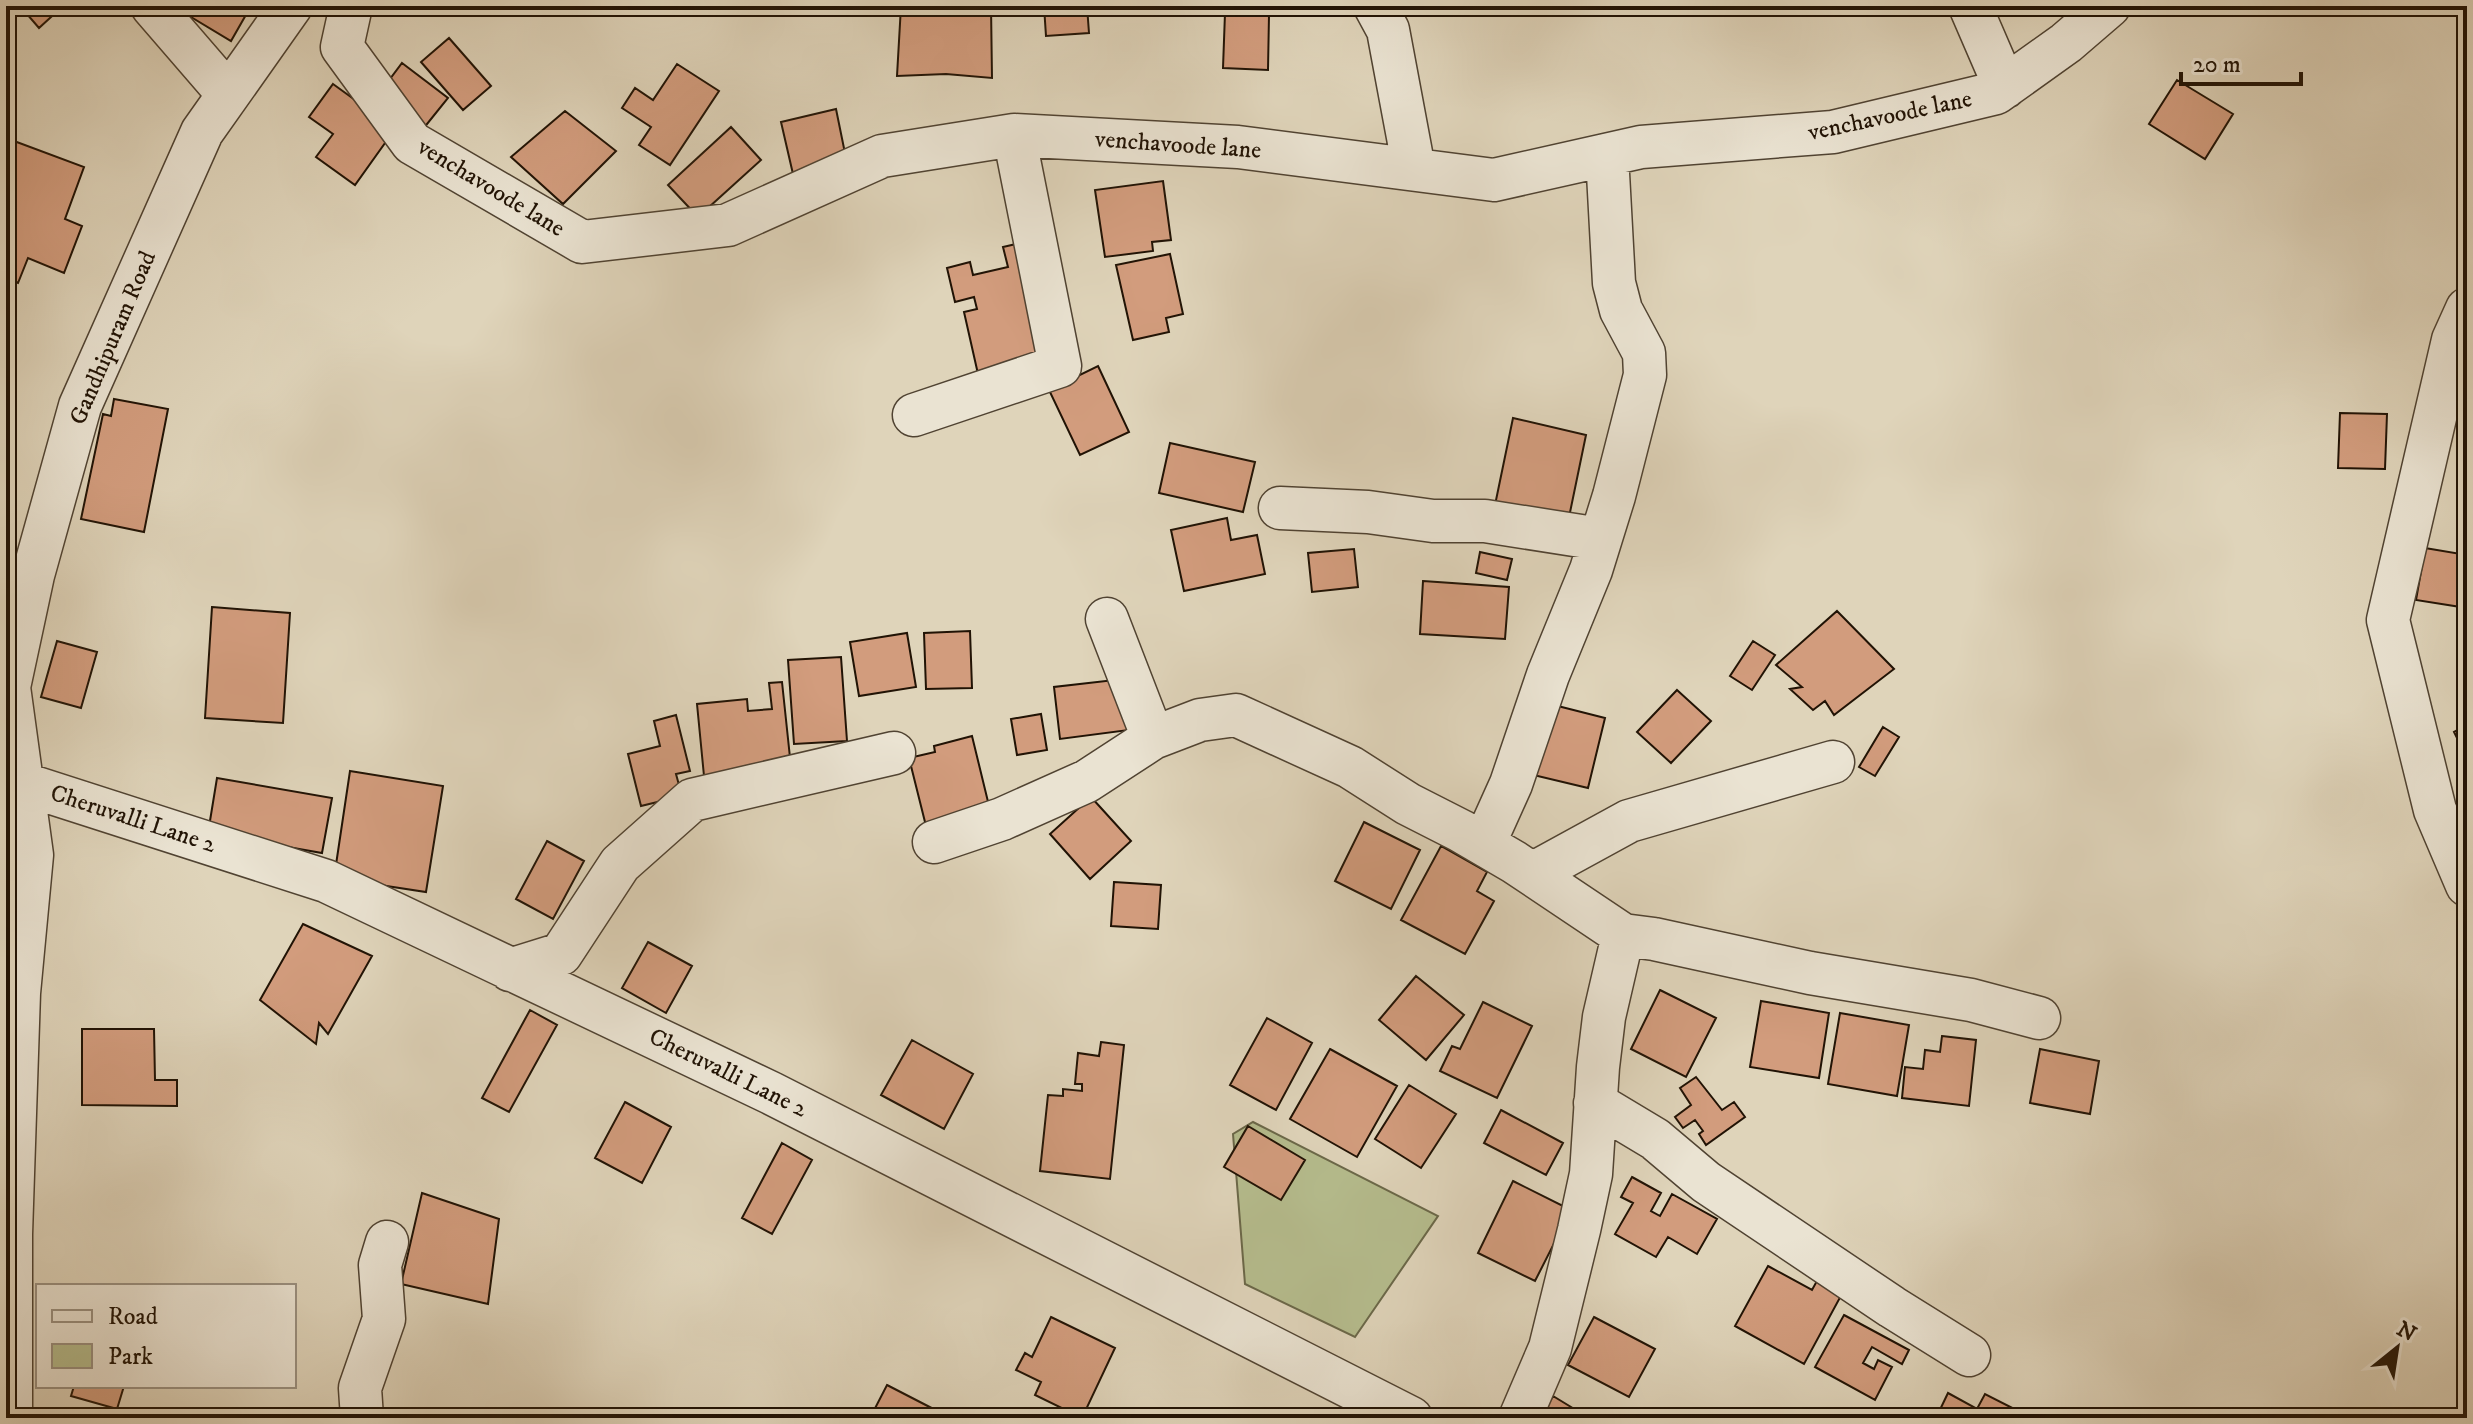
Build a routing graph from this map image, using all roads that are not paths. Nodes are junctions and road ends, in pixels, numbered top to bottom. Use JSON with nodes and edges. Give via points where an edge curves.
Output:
{"nodes":[{"id":1,"x":152,"y":6,"type":"edge"},
{"id":2,"x":291,"y":6,"type":"edge"},
{"id":3,"x":351,"y":6,"type":"edge"},
{"id":4,"x":1375,"y":6,"type":"edge"},
{"id":5,"x":1970,"y":6,"type":"edge"},
{"id":6,"x":2109,"y":6,"type":"edge"},
{"id":7,"x":2005,"y":87,"type":"junction"},
{"id":8,"x":228,"y":94,"type":"junction"},
{"id":9,"x":1014,"y":135,"type":"junction"},
{"id":10,"x":1607,"y":155,"type":"junction"},
{"id":11,"x":1414,"y":169,"type":"junction"},
{"id":12,"x":2467,"y":309,"type":"edge"},
{"id":13,"x":914,"y":415,"type":"dead end"},
{"id":14,"x":1280,"y":508,"type":"dead end"},
{"id":15,"x":1600,"y":539,"type":"junction"},
{"id":16,"x":1107,"y":619,"type":"dead end"},
{"id":17,"x":1153,"y":738,"type":"junction"},
{"id":18,"x":894,"y":753,"type":"dead end"},
{"id":19,"x":1833,"y":762,"type":"dead end"},
{"id":20,"x":21,"y":783,"type":"junction"},
{"id":21,"x":934,"y":842,"type":"dead end"},
{"id":22,"x":1484,"y":844,"type":"junction"},
{"id":23,"x":19,"y":846,"type":"edge"},
{"id":24,"x":1532,"y":874,"type":"junction"},
{"id":25,"x":2467,"y":885,"type":"edge"},
{"id":26,"x":1623,"y":935,"type":"junction"},
{"id":27,"x":510,"y":970,"type":"junction"},
{"id":28,"x":2039,"y":1018,"type":"dead end"},
{"id":29,"x":1595,"y":1103,"type":"junction"},
{"id":30,"x":387,"y":1242,"type":"dead end"},
{"id":31,"x":1969,"y":1355,"type":"dead end"},
{"id":32,"x":11,"y":1418,"type":"edge"},
{"id":33,"x":362,"y":1418,"type":"edge"},
{"id":34,"x":1411,"y":1418,"type":"edge"},
{"id":35,"x":1520,"y":1418,"type":"edge"}],
"edges":[{"from":1,"to":8,"type":"street"},
{"from":2,"to":8,"type":"street","name":"Gandhipuram Road"},
{"from":3,"to":9,"type":"street","name":"venchavoode lane","via":[[342,47],[412,143],[582,242],[728,225],[882,156]]},
{"from":4,"to":11,"type":"street","via":[[1388,30]]},
{"from":5,"to":7,"type":"street"},
{"from":6,"to":7,"type":"street","name":"venchavoode lane"},
{"from":7,"to":10,"type":"street","name":"venchavoode lane","via":[[1833,132],[1641,147]]},
{"from":8,"to":20,"type":"street","name":"Gandhipuram Road","via":[[202,132],[80,406],[33,575],[9,687]]},
{"from":9,"to":11,"type":"street","name":"venchavoode lane","via":[[1238,147]]},
{"from":9,"to":13,"type":"street","via":[[1060,366]]},
{"from":10,"to":11,"type":"street","name":"venchavoode lane","via":[[1494,180]]},
{"from":10,"to":15,"type":"street","via":[[1614,283],[1645,375]]},
{"from":12,"to":25,"type":"street","via":[[2453,340],[2388,620],[2435,810]]},
{"from":14,"to":15,"type":"street","via":[[1485,521]]},
{"from":15,"to":22,"type":"street"},
{"from":16,"to":17,"type":"street"},
{"from":17,"to":21,"type":"street","via":[[1087,781]]},
{"from":17,"to":22,"type":"street","via":[[1200,720],[1236,715],[1350,767]]},
{"from":18,"to":27,"type":"street","via":[[692,800],[620,864],[561,954]]},
{"from":19,"to":24,"type":"street","via":[[1629,821]]},
{"from":20,"to":23,"type":"street","name":"Gandhipuram Road"},
{"from":20,"to":27,"type":"street","name":"Cheruvalli Lane 2","via":[[326,881]]},
{"from":22,"to":24,"type":"street"},
{"from":23,"to":32,"type":"street","name":"Gandhipuram Road"},
{"from":24,"to":26,"type":"street"},
{"from":26,"to":28,"type":"street","via":[[1971,1000]]},
{"from":26,"to":29,"type":"street","via":[[1604,1017]]},
{"from":27,"to":34,"type":"street","name":"Cheruvalli Lane 2","via":[[785,1100]]},
{"from":29,"to":31,"type":"street"},
{"from":29,"to":35,"type":"street","via":[[1591,1174],[1579,1230],[1550,1348]]},
{"from":30,"to":33,"type":"street","via":[[380,1265],[384,1319],[360,1388]]}]}
